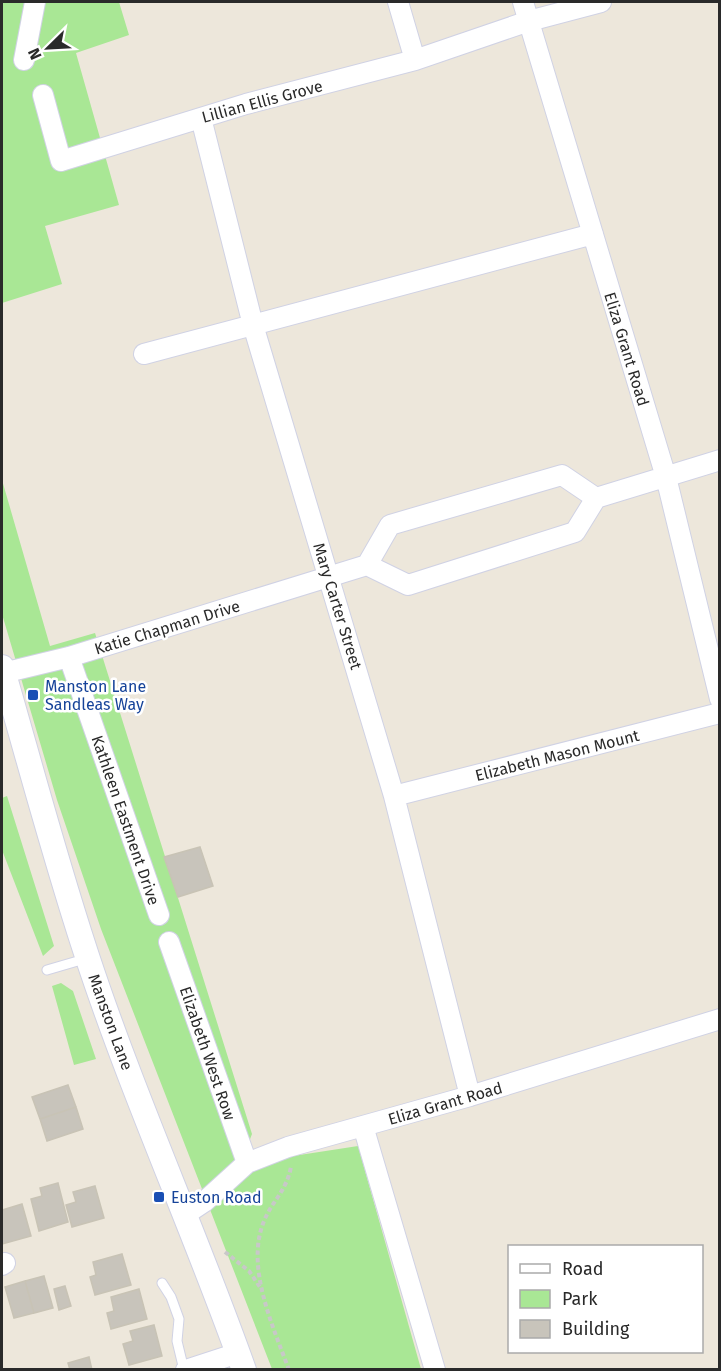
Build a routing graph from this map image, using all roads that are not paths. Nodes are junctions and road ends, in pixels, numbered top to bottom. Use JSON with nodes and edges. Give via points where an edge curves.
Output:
{"nodes":[{"id":1,"x":35,"y":2,"type":"edge"},
{"id":2,"x":398,"y":2,"type":"edge"},
{"id":3,"x":523,"y":2,"type":"edge"},
{"id":4,"x":601,"y":2,"type":"edge"},
{"id":5,"x":529,"y":21,"type":"junction"},
{"id":6,"x":24,"y":60,"type":"dead end"},
{"id":7,"x":415,"y":60,"type":"junction"},
{"id":8,"x":43,"y":95,"type":"dead end"},
{"id":9,"x":201,"y":118,"type":"junction"},
{"id":10,"x":593,"y":234,"type":"junction"},
{"id":11,"x":253,"y":325,"type":"junction"},
{"id":12,"x":144,"y":354,"type":"dead end"},
{"id":13,"x":720,"y":460,"type":"edge"},
{"id":14,"x":666,"y":477,"type":"junction"},
{"id":15,"x":596,"y":498,"type":"junction"},
{"id":16,"x":367,"y":565,"type":"junction"},
{"id":17,"x":330,"y":577,"type":"junction"},
{"id":18,"x":69,"y":657,"type":"junction"},
{"id":19,"x":2,"y":670,"type":"edge"},
{"id":20,"x":720,"y":699,"type":"edge"},
{"id":21,"x":720,"y":713,"type":"edge"},
{"id":22,"x":394,"y":796,"type":"junction"},
{"id":23,"x":159,"y":915,"type":"dead end"},
{"id":24,"x":170,"y":942,"type":"dead end"},
{"id":25,"x":88,"y":958,"type":"junction"},
{"id":26,"x":47,"y":970,"type":"dead end"},
{"id":27,"x":720,"y":1019,"type":"edge"},
{"id":28,"x":470,"y":1096,"type":"junction"},
{"id":29,"x":363,"y":1126,"type":"junction"},
{"id":30,"x":247,"y":1163,"type":"junction"},
{"id":31,"x":186,"y":1214,"type":"junction"},
{"id":32,"x":162,"y":1283,"type":"dead end"},
{"id":33,"x":241,"y":1361,"type":"edge"},
{"id":34,"x":185,"y":1370,"type":"edge"},
{"id":35,"x":435,"y":1370,"type":"edge"}],
"edges":[{"from":1,"to":6,"type":"street"},
{"from":2,"to":7,"type":"street"},
{"from":3,"to":5,"type":"street","name":"Eliza Grant Road"},
{"from":4,"to":5,"type":"street","name":"Lillian Ellis Grove"},
{"from":5,"to":7,"type":"street","name":"Lillian Ellis Grove"},
{"from":5,"to":10,"type":"street","name":"Eliza Grant Road"},
{"from":7,"to":9,"type":"street","name":"Lillian Ellis Grove"},
{"from":8,"to":9,"type":"street","name":"Lillian Ellis Grove","via":[[61,161]]},
{"from":9,"to":11,"type":"street","name":"Mary Carter Street"},
{"from":10,"to":11,"type":"street"},
{"from":10,"to":14,"type":"street","name":"Eliza Grant Road"},
{"from":11,"to":12,"type":"street"},
{"from":11,"to":17,"type":"street","name":"Mary Carter Street"},
{"from":13,"to":14,"type":"street"},
{"from":14,"to":15,"type":"street"},
{"from":14,"to":20,"type":"street","name":"Eliza Grant Road"},
{"from":15,"to":16,"type":"street","via":[[575,532],[408,585]]},
{"from":15,"to":16,"type":"street","via":[[562,476],[390,525]]},
{"from":16,"to":17,"type":"street","name":"Katie Chapman Drive"},
{"from":17,"to":18,"type":"street","name":"Katie Chapman Drive"},
{"from":17,"to":22,"type":"street","name":"Mary Carter Street"},
{"from":18,"to":19,"type":"street","name":"Katie Chapman Drive"},
{"from":18,"to":23,"type":"street","name":"Kathleen Eastment Drive"},
{"from":19,"to":25,"type":"street","name":"Manston Lane"},
{"from":21,"to":22,"type":"street","name":"Elizabeth Mason Mount"},
{"from":22,"to":28,"type":"street","name":"Mary Carter Street"},
{"from":24,"to":30,"type":"street","name":"Elizabeth West Row"},
{"from":25,"to":26,"type":"lane"},
{"from":25,"to":31,"type":"street","name":"Manston Lane"},
{"from":27,"to":28,"type":"street","name":"Eliza Grant Road"},
{"from":28,"to":29,"type":"street","name":"Eliza Grant Road"},
{"from":29,"to":30,"type":"street","name":"Eliza Grant Road"},
{"from":29,"to":35,"type":"street"},
{"from":30,"to":31,"type":"street","name":"Eliza Grant Road"},
{"from":31,"to":33,"type":"street","name":"Manston Lane"},
{"from":32,"to":34,"type":"lane","via":[[179,1319],[177,1341]]},
{"from":33,"to":34,"type":"street"}]}
